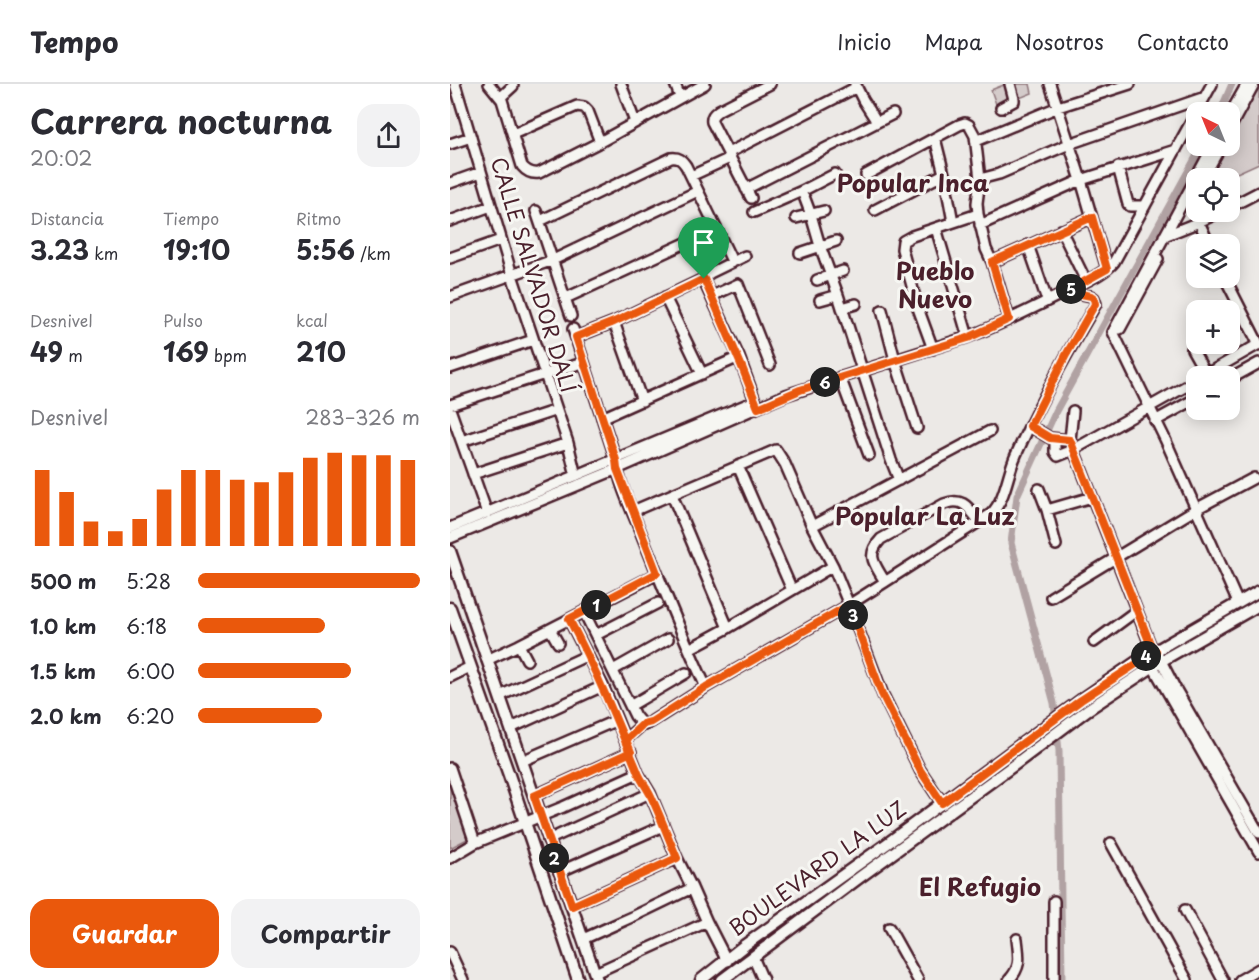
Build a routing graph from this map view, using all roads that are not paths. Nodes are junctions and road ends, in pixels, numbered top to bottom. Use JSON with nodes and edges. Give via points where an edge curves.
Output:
{"nodes":[{"id":1,"x":455,"y":84,"type":"edge"},
{"id":2,"x":489,"y":84,"type":"edge"},
{"id":3,"x":621,"y":84,"type":"edge"},
{"id":4,"x":675,"y":84,"type":"edge"},
{"id":5,"x":705,"y":84,"type":"edge"},
{"id":6,"x":770,"y":84,"type":"edge"},
{"id":7,"x":1010,"y":84,"type":"edge"},
{"id":8,"x":1050,"y":84,"type":"edge"},
{"id":9,"x":1130,"y":84,"type":"edge"},
{"id":10,"x":1212,"y":84,"type":"edge"},
{"id":11,"x":1247,"y":84,"type":"edge"},
{"id":12,"x":1254,"y":84,"type":"edge"},
{"id":13,"x":513,"y":85,"type":"edge"},
{"id":14,"x":856,"y":86,"type":"edge"},
{"id":15,"x":501,"y":97,"type":"junction"},
{"id":16,"x":680,"y":97,"type":"junction"},
{"id":17,"x":1205,"y":97,"type":"junction"},
{"id":18,"x":1237,"y":102,"type":"edge"},
{"id":19,"x":461,"y":104,"type":"junction"},
{"id":20,"x":1058,"y":107,"type":"junction"},
{"id":21,"x":450,"y":108,"type":"edge"},
{"id":22,"x":1000,"y":108,"type":"dead end"},
{"id":23,"x":1240,"y":110,"type":"edge"},
{"id":24,"x":894,"y":114,"type":"dead end"},
{"id":25,"x":635,"y":122,"type":"junction"},
{"id":26,"x":877,"y":122,"type":"junction"},
{"id":27,"x":513,"y":134,"type":"junction"},
{"id":28,"x":471,"y":137,"type":"junction"},
{"id":29,"x":934,"y":138,"type":"junction"},
{"id":30,"x":976,"y":141,"type":"junction"},
{"id":31,"x":600,"y":142,"type":"junction"},
{"id":32,"x":450,"y":144,"type":"edge"},
{"id":33,"x":1069,"y":144,"type":"junction"},
{"id":34,"x":1176,"y":150,"type":"junction"},
{"id":35,"x":729,"y":155,"type":"junction"},
{"id":36,"x":1208,"y":156,"type":"edge"},
{"id":37,"x":1118,"y":168,"type":"junction"},
{"id":38,"x":481,"y":172,"type":"junction"},
{"id":39,"x":835,"y":174,"type":"dead end"},
{"id":40,"x":944,"y":174,"type":"junction"},
{"id":41,"x":866,"y":175,"type":"dead end"},
{"id":42,"x":691,"y":176,"type":"junction"},
{"id":43,"x":981,"y":179,"type":"junction"},
{"id":44,"x":1081,"y":180,"type":"junction"},
{"id":45,"x":450,"y":183,"type":"edge"},
{"id":46,"x":698,"y":191,"type":"junction"},
{"id":47,"x":802,"y":191,"type":"junction"},
{"id":48,"x":1259,"y":192,"type":"edge"},
{"id":49,"x":1240,"y":202,"type":"edge"},
{"id":50,"x":491,"y":206,"type":"junction"},
{"id":51,"x":1145,"y":206,"type":"junction"},
{"id":52,"x":1186,"y":206,"type":"edge"},
{"id":53,"x":875,"y":210,"type":"dead end"},
{"id":54,"x":537,"y":211,"type":"dead end"},
{"id":55,"x":824,"y":211,"type":"dead end"},
{"id":56,"x":754,"y":212,"type":"dead end"},
{"id":57,"x":978,"y":214,"type":"junction"},
{"id":58,"x":811,"y":215,"type":"junction"},
{"id":59,"x":1092,"y":217,"type":"junction"},
{"id":60,"x":796,"y":218,"type":"dead end"},
{"id":61,"x":450,"y":221,"type":"edge"},
{"id":62,"x":540,"y":221,"type":"junction"},
{"id":63,"x":953,"y":222,"type":"junction"},
{"id":64,"x":1198,"y":222,"type":"joint"},
{"id":65,"x":980,"y":225,"type":"junction"},
{"id":66,"x":936,"y":228,"type":"junction"},
{"id":67,"x":716,"y":229,"type":"junction"},
{"id":68,"x":1061,"y":230,"type":"junction"},
{"id":69,"x":1204,"y":234,"type":"edge"},
{"id":70,"x":1168,"y":235,"type":"junction"},
{"id":71,"x":501,"y":240,"type":"junction"},
{"id":72,"x":836,"y":242,"type":"dead end"},
{"id":73,"x":1028,"y":245,"type":"junction"},
{"id":74,"x":820,"y":246,"type":"junction"},
{"id":75,"x":800,"y":253,"type":"dead end"},
{"id":76,"x":745,"y":256,"type":"dead end"},
{"id":77,"x":450,"y":258,"type":"edge"},
{"id":78,"x":553,"y":260,"type":"junction"},
{"id":79,"x":732,"y":261,"type":"junction"},
{"id":80,"x":992,"y":262,"type":"junction"},
{"id":81,"x":1107,"y":269,"type":"junction"},
{"id":82,"x":843,"y":271,"type":"dead end"},
{"id":83,"x":512,"y":275,"type":"junction"},
{"id":84,"x":831,"y":275,"type":"junction"},
{"id":85,"x":704,"y":279,"type":"junction"},
{"id":86,"x":817,"y":280,"type":"dead end"},
{"id":87,"x":1086,"y":281,"type":"junction"},
{"id":88,"x":1230,"y":288,"type":"edge"},
{"id":89,"x":1067,"y":291,"type":"junction"},
{"id":90,"x":838,"y":295,"type":"junction"},
{"id":91,"x":712,"y":296,"type":"junction"},
{"id":92,"x":450,"y":297,"type":"edge"},
{"id":93,"x":665,"y":297,"type":"junction"},
{"id":94,"x":566,"y":298,"type":"junction"},
{"id":95,"x":820,"y":300,"type":"dead end"},
{"id":96,"x":1047,"y":300,"type":"junction"},
{"id":97,"x":856,"y":304,"type":"dead end"},
{"id":98,"x":842,"y":308,"type":"junction"},
{"id":99,"x":882,"y":310,"type":"dead end"},
{"id":100,"x":572,"y":316,"type":"dead end"},
{"id":101,"x":1009,"y":319,"type":"junction"},
{"id":102,"x":614,"y":322,"type":"junction"},
{"id":103,"x":968,"y":338,"type":"junction"},
{"id":104,"x":533,"y":340,"type":"junction"},
{"id":105,"x":1259,"y":344,"type":"edge"},
{"id":106,"x":933,"y":349,"type":"junction"},
{"id":107,"x":738,"y":357,"type":"junction"},
{"id":108,"x":895,"y":360,"type":"junction"},
{"id":109,"x":583,"y":363,"type":"junction"},
{"id":110,"x":1259,"y":363,"type":"edge"},
{"id":111,"x":770,"y":365,"type":"dead end"},
{"id":112,"x":1220,"y":366,"type":"edge"},
{"id":113,"x":450,"y":368,"type":"edge"},
{"id":114,"x":863,"y":370,"type":"junction"},
{"id":115,"x":1240,"y":373,"type":"edge"},
{"id":116,"x":545,"y":374,"type":"junction"},
{"id":117,"x":702,"y":374,"type":"junction"},
{"id":118,"x":840,"y":377,"type":"junction"},
{"id":119,"x":1186,"y":386,"type":"edge"},
{"id":120,"x":642,"y":401,"type":"junction"},
{"id":121,"x":756,"y":404,"type":"junction"},
{"id":122,"x":1186,"y":404,"type":"edge"},
{"id":123,"x":1148,"y":406,"type":"junction"},
{"id":124,"x":450,"y":407,"type":"edge"},
{"id":125,"x":557,"y":411,"type":"junction"},
{"id":126,"x":1073,"y":411,"type":"dead end"},
{"id":127,"x":602,"y":418,"type":"junction"},
{"id":128,"x":1155,"y":421,"type":"junction"},
{"id":129,"x":1032,"y":427,"type":"junction"},
{"id":130,"x":917,"y":428,"type":"dead end"},
{"id":131,"x":990,"y":431,"type":"dead end"},
{"id":132,"x":1053,"y":438,"type":"junction"},
{"id":133,"x":462,"y":441,"type":"junction"},
{"id":134,"x":567,"y":443,"type":"junction"},
{"id":135,"x":1072,"y":445,"type":"junction"},
{"id":136,"x":869,"y":455,"type":"dead end"},
{"id":137,"x":616,"y":464,"type":"junction"},
{"id":138,"x":738,"y":466,"type":"junction"},
{"id":139,"x":473,"y":474,"type":"junction"},
{"id":140,"x":576,"y":476,"type":"junction"},
{"id":141,"x":1254,"y":478,"type":"dead end"},
{"id":142,"x":899,"y":480,"type":"junction"},
{"id":143,"x":1039,"y":489,"type":"dead end"},
{"id":144,"x":672,"y":495,"type":"junction"},
{"id":145,"x":1092,"y":497,"type":"junction"},
{"id":146,"x":1196,"y":509,"type":"junction"},
{"id":147,"x":1047,"y":510,"type":"junction"},
{"id":148,"x":633,"y":511,"type":"junction"},
{"id":149,"x":487,"y":513,"type":"junction"},
{"id":150,"x":979,"y":521,"type":"junction"},
{"id":151,"x":812,"y":526,"type":"junction"},
{"id":152,"x":450,"y":528,"type":"edge"},
{"id":153,"x":450,"y":538,"type":"edge"},
{"id":154,"x":1056,"y":545,"type":"dead end"},
{"id":155,"x":450,"y":551,"type":"edge"},
{"id":156,"x":1116,"y":558,"type":"junction"},
{"id":157,"x":833,"y":566,"type":"junction"},
{"id":158,"x":450,"y":568,"type":"edge"},
{"id":159,"x":657,"y":573,"type":"junction"},
{"id":160,"x":885,"y":582,"type":"junction"},
{"id":161,"x":792,"y":590,"type":"junction"},
{"id":162,"x":1259,"y":591,"type":"edge"},
{"id":163,"x":1051,"y":597,"type":"dead end"},
{"id":164,"x":658,"y":603,"type":"dead end"},
{"id":165,"x":1238,"y":603,"type":"junction"},
{"id":166,"x":849,"y":605,"type":"junction"},
{"id":167,"x":1259,"y":605,"type":"edge"},
{"id":168,"x":469,"y":606,"type":"junction"},
{"id":169,"x":450,"y":608,"type":"edge"},
{"id":170,"x":1136,"y":611,"type":"junction"},
{"id":171,"x":584,"y":612,"type":"junction"},
{"id":172,"x":569,"y":619,"type":"junction"},
{"id":173,"x":728,"y":628,"type":"junction"},
{"id":174,"x":550,"y":629,"type":"junction"},
{"id":175,"x":596,"y":635,"type":"junction"},
{"id":176,"x":668,"y":639,"type":"dead end"},
{"id":177,"x":1094,"y":642,"type":"dead end"},
{"id":178,"x":558,"y":643,"type":"dead end"},
{"id":179,"x":519,"y":645,"type":"junction"},
{"id":180,"x":689,"y":649,"type":"junction"},
{"id":181,"x":1155,"y":655,"type":"junction"},
{"id":182,"x":588,"y":656,"type":"junction"},
{"id":183,"x":487,"y":660,"type":"junction"},
{"id":184,"x":527,"y":660,"type":"dead end"},
{"id":185,"x":470,"y":667,"type":"junction"},
{"id":186,"x":613,"y":670,"type":"junction"},
{"id":187,"x":686,"y":673,"type":"dead end"},
{"id":188,"x":450,"y":677,"type":"edge"},
{"id":189,"x":603,"y":686,"type":"junction"},
{"id":190,"x":706,"y":687,"type":"junction"},
{"id":191,"x":500,"y":696,"type":"junction"},
{"id":192,"x":1081,"y":700,"type":"junction"},
{"id":193,"x":630,"y":706,"type":"junction"},
{"id":194,"x":1087,"y":711,"type":"junction"},
{"id":195,"x":617,"y":720,"type":"junction"},
{"id":196,"x":647,"y":723,"type":"junction"},
{"id":197,"x":511,"y":728,"type":"junction"},
{"id":198,"x":626,"y":740,"type":"junction"},
{"id":199,"x":631,"y":752,"type":"junction"},
{"id":200,"x":522,"y":761,"type":"junction"},
{"id":201,"x":450,"y":768,"type":"edge"},
{"id":202,"x":638,"y":773,"type":"junction"},
{"id":203,"x":509,"y":775,"type":"junction"},
{"id":204,"x":650,"y":793,"type":"junction"},
{"id":205,"x":534,"y":796,"type":"junction"},
{"id":206,"x":942,"y":803,"type":"junction"},
{"id":207,"x":540,"y":816,"type":"junction"},
{"id":208,"x":524,"y":822,"type":"junction"},
{"id":209,"x":663,"y":826,"type":"junction"},
{"id":210,"x":1259,"y":833,"type":"edge"},
{"id":211,"x":548,"y":840,"type":"junction"},
{"id":212,"x":475,"y":843,"type":"junction"},
{"id":213,"x":1111,"y":843,"type":"dead end"},
{"id":214,"x":1259,"y":852,"type":"edge"},
{"id":215,"x":450,"y":858,"type":"edge"},
{"id":216,"x":677,"y":858,"type":"junction"},
{"id":217,"x":559,"y":872,"type":"junction"},
{"id":218,"x":692,"y":888,"type":"junction"},
{"id":219,"x":1054,"y":901,"type":"dead end"},
{"id":220,"x":572,"y":906,"type":"junction"},
{"id":221,"x":1185,"y":910,"type":"dead end"},
{"id":222,"x":707,"y":922,"type":"junction"},
{"id":223,"x":889,"y":928,"type":"dead end"},
{"id":224,"x":583,"y":939,"type":"junction"},
{"id":225,"x":1017,"y":939,"type":"dead end"},
{"id":226,"x":450,"y":952,"type":"edge"},
{"id":227,"x":753,"y":957,"type":"junction"},
{"id":228,"x":727,"y":961,"type":"junction"},
{"id":229,"x":1259,"y":969,"type":"edge"},
{"id":230,"x":596,"y":977,"type":"edge"},
{"id":231,"x":463,"y":980,"type":"edge"},
{"id":232,"x":578,"y":980,"type":"edge"},
{"id":233,"x":701,"y":980,"type":"edge"},
{"id":234,"x":722,"y":980,"type":"edge"},
{"id":235,"x":763,"y":980,"type":"edge"},
{"id":236,"x":918,"y":980,"type":"edge"},
{"id":237,"x":1009,"y":980,"type":"edge"},
{"id":238,"x":1054,"y":980,"type":"edge"},
{"id":239,"x":1187,"y":980,"type":"edge"},
{"id":240,"x":1224,"y":980,"type":"edge"},
{"id":241,"x":1240,"y":980,"type":"edge"}],
"edges":[{"from":1,"to":19,"type":"street","name":"CALLE SALVADOR DALÍ"},
{"from":2,"to":15,"type":"street"},
{"from":3,"to":25,"type":"street"},
{"from":4,"to":16,"type":"street"},
{"from":5,"to":16,"type":"street"},
{"from":6,"to":35,"type":"street","via":[[713,116],[712,122]]},
{"from":7,"to":22,"type":"street","via":[[1014,101]]},
{"from":8,"to":20,"type":"street"},
{"from":9,"to":20,"type":"street"},
{"from":10,"to":17,"type":"street"},
{"from":11,"to":18,"type":"street"},
{"from":12,"to":23,"type":"street"},
{"from":13,"to":15,"type":"street"},
{"from":14,"to":26,"type":"street"},
{"from":14,"to":35,"type":"street"},
{"from":15,"to":27,"type":"street"},
{"from":16,"to":25,"type":"street"},
{"from":17,"to":33,"type":"street"},
{"from":17,"to":34,"type":"street"},
{"from":19,"to":21,"type":"street"},
{"from":19,"to":28,"type":"street","name":"CALLE SALVADOR DALÍ"},
{"from":20,"to":30,"type":"street"},
{"from":20,"to":33,"type":"street"},
{"from":24,"to":26,"type":"street"},
{"from":25,"to":31,"type":"street"},
{"from":26,"to":35,"type":"street","via":[[748,194]]},
{"from":27,"to":31,"type":"street","via":[[577,106],[588,111]]},
{"from":27,"to":31,"type":"street","via":[[522,166],[532,173]]},
{"from":28,"to":32,"type":"street"},
{"from":28,"to":38,"type":"street","name":"CALLE SALVADOR DALÍ"},
{"from":29,"to":30,"type":"street","via":[[965,123]]},
{"from":29,"to":40,"type":"street"},
{"from":29,"to":41,"type":"street"},
{"from":30,"to":43,"type":"street"},
{"from":33,"to":43,"type":"street"},
{"from":33,"to":44,"type":"street"},
{"from":34,"to":37,"type":"street"},
{"from":34,"to":51,"type":"street"},
{"from":35,"to":42,"type":"street"},
{"from":36,"to":70,"type":"street"},
{"from":37,"to":44,"type":"street"},
{"from":37,"to":51,"type":"street","via":[[1128,204]]},
{"from":38,"to":45,"type":"street"},
{"from":38,"to":50,"type":"street","name":"CALLE SALVADOR DALÍ"},
{"from":39,"to":47,"type":"street"},
{"from":40,"to":53,"type":"street"},
{"from":40,"to":63,"type":"street"},
{"from":42,"to":46,"type":"street"},
{"from":42,"to":62,"type":"street","via":[[681,159],[671,158]]},
{"from":43,"to":57,"type":"street"},
{"from":44,"to":59,"type":"street"},
{"from":44,"to":65,"type":"street"},
{"from":46,"to":67,"type":"street"},
{"from":46,"to":78,"type":"street"},
{"from":47,"to":56,"type":"street"},
{"from":47,"to":58,"type":"street"},
{"from":48,"to":49,"type":"street"},
{"from":50,"to":61,"type":"street"},
{"from":50,"to":71,"type":"street","name":"CALLE SALVADOR DALÍ"},
{"from":51,"to":81,"type":"street"},
{"from":52,"to":70,"type":"street"},
{"from":54,"to":62,"type":"street"},
{"from":55,"to":58,"type":"street"},
{"from":57,"to":63,"type":"street"},
{"from":57,"to":65,"type":"street"},
{"from":58,"to":60,"type":"street"},
{"from":58,"to":74,"type":"street"},
{"from":59,"to":68,"type":"street"},
{"from":59,"to":81,"type":"street"},
{"from":62,"to":78,"type":"street"},
{"from":63,"to":66,"type":"street"},
{"from":64,"to":69,"type":"street"},
{"from":64,"to":70,"type":"street"},
{"from":65,"to":80,"type":"street"},
{"from":66,"to":103,"type":"street"},
{"from":66,"to":106,"type":"street","via":[[903,241],[902,249]]},
{"from":67,"to":79,"type":"street"},
{"from":67,"to":94,"type":"street"},
{"from":68,"to":73,"type":"street"},
{"from":68,"to":87,"type":"street"},
{"from":70,"to":123,"type":"street","via":[[1114,334]]},
{"from":71,"to":77,"type":"street"},
{"from":71,"to":83,"type":"street","name":"CALLE SALVADOR DALÍ"},
{"from":72,"to":74,"type":"street"},
{"from":73,"to":80,"type":"street"},
{"from":73,"to":96,"type":"street"},
{"from":74,"to":75,"type":"street"},
{"from":74,"to":84,"type":"street"},
{"from":76,"to":79,"type":"street"},
{"from":78,"to":83,"type":"street"},
{"from":78,"to":94,"type":"street"},
{"from":79,"to":85,"type":"street"},
{"from":80,"to":101,"type":"street"},
{"from":81,"to":87,"type":"street"},
{"from":82,"to":84,"type":"street"},
{"from":83,"to":92,"type":"street"},
{"from":83,"to":104,"type":"street","name":"CALLE SALVADOR DALÍ"},
{"from":84,"to":86,"type":"street"},
{"from":84,"to":90,"type":"street"},
{"from":85,"to":91,"type":"street"},
{"from":85,"to":93,"type":"street"},
{"from":87,"to":89,"type":"street"},
{"from":88,"to":105,"type":"street"},
{"from":89,"to":96,"type":"street"},
{"from":89,"to":129,"type":"street","via":[[1091,296],[1095,304]]},
{"from":90,"to":95,"type":"street"},
{"from":90,"to":98,"type":"street"},
{"from":91,"to":107,"type":"street"},
{"from":91,"to":111,"type":"street","via":[[738,284]]},
{"from":93,"to":102,"type":"street"},
{"from":93,"to":117,"type":"street"},
{"from":94,"to":100,"type":"street"},
{"from":96,"to":101,"type":"street"},
{"from":97,"to":98,"type":"street"},
{"from":98,"to":114,"type":"street"},
{"from":99,"to":108,"type":"street"},
{"from":101,"to":103,"type":"street"},
{"from":102,"to":109,"type":"street","via":[[575,333]]},
{"from":102,"to":120,"type":"street"},
{"from":103,"to":106,"type":"street"},
{"from":104,"to":113,"type":"street"},
{"from":104,"to":116,"type":"street","name":"CALLE SALVADOR DALÍ"},
{"from":105,"to":112,"type":"street"},
{"from":106,"to":108,"type":"street"},
{"from":107,"to":117,"type":"street"},
{"from":107,"to":121,"type":"street"},
{"from":108,"to":114,"type":"street"},
{"from":108,"to":130,"type":"street"},
{"from":109,"to":116,"type":"street"},
{"from":109,"to":127,"type":"street"},
{"from":110,"to":115,"type":"street"},
{"from":114,"to":118,"type":"street"},
{"from":114,"to":142,"type":"street"},
{"from":116,"to":124,"type":"street"},
{"from":116,"to":125,"type":"street","name":"CALLE SALVADOR DALÍ"},
{"from":117,"to":120,"type":"street"},
{"from":118,"to":121,"type":"street"},
{"from":118,"to":136,"type":"street"},
{"from":119,"to":123,"type":"street"},
{"from":120,"to":127,"type":"street"},
{"from":121,"to":137,"type":"street"},
{"from":122,"to":128,"type":"street"},
{"from":123,"to":128,"type":"street"},
{"from":123,"to":135,"type":"street"},
{"from":124,"to":133,"type":"street"},
{"from":125,"to":133,"type":"street"},
{"from":125,"to":134,"type":"street","name":"CALLE SALVADOR DALÍ"},
{"from":126,"to":135,"type":"street"},
{"from":127,"to":137,"type":"street"},
{"from":128,"to":146,"type":"street"},
{"from":129,"to":132,"type":"street"},
{"from":129,"to":150,"type":"street","via":[[1014,457],[996,509]]},
{"from":131,"to":142,"type":"street"},
{"from":132,"to":135,"type":"street"},
{"from":132,"to":135,"type":"street","via":[[1057,456]]},
{"from":133,"to":139,"type":"street"},
{"from":134,"to":139,"type":"street"},
{"from":134,"to":140,"type":"street","name":"CALLE SALVADOR DALÍ"},
{"from":135,"to":145,"type":"street"},
{"from":137,"to":140,"type":"street"},
{"from":137,"to":148,"type":"street"},
{"from":137,"to":153,"type":"street"},
{"from":138,"to":144,"type":"street"},
{"from":138,"to":151,"type":"street","via":[[776,450]]},
{"from":138,"to":161,"type":"street"},
{"from":139,"to":149,"type":"street"},
{"from":140,"to":149,"type":"street"},
{"from":141,"to":146,"type":"street"},
{"from":142,"to":151,"type":"street"},
{"from":143,"to":147,"type":"street"},
{"from":144,"to":148,"type":"street"},
{"from":144,"to":173,"type":"street"},
{"from":145,"to":147,"type":"street"},
{"from":145,"to":156,"type":"street"},
{"from":146,"to":156,"type":"street"},
{"from":146,"to":165,"type":"street"},
{"from":147,"to":154,"type":"street"},
{"from":148,"to":159,"type":"street"},
{"from":149,"to":152,"type":"street"},
{"from":150,"to":160,"type":"street"},
{"from":150,"to":160,"type":"street","via":[[963,502],[953,501],[881,539],[872,555]]},
{"from":151,"to":157,"type":"street"},
{"from":155,"to":168,"type":"main road"},
{"from":156,"to":163,"type":"street"},
{"from":156,"to":170,"type":"street"},
{"from":157,"to":161,"type":"street"},
{"from":157,"to":166,"type":"street"},
{"from":158,"to":168,"type":"main road","via":[[462,599]]},
{"from":159,"to":171,"type":"street"},
{"from":159,"to":180,"type":"street"},
{"from":160,"to":166,"type":"street"},
{"from":161,"to":173,"type":"street"},
{"from":162,"to":165,"type":"main road","name":"BOULEVARD LA LUZ"},
{"from":164,"to":175,"type":"street"},
{"from":165,"to":181,"type":"main road","name":"BOULEVARD LA LUZ"},
{"from":166,"to":190,"type":"street"},
{"from":166,"to":206,"type":"street","via":[[882,694],[920,770]]},
{"from":167,"to":181,"type":"main road","name":"BOULEVARD LA LUZ"},
{"from":168,"to":183,"type":"main road"},
{"from":169,"to":185,"type":"main road"},
{"from":170,"to":177,"type":"street"},
{"from":170,"to":181,"type":"street"},
{"from":171,"to":172,"type":"street"},
{"from":171,"to":175,"type":"street"},
{"from":172,"to":174,"type":"street"},
{"from":172,"to":182,"type":"street"},
{"from":173,"to":180,"type":"street"},
{"from":174,"to":178,"type":"street"},
{"from":174,"to":179,"type":"street"},
{"from":175,"to":186,"type":"street"},
{"from":176,"to":186,"type":"street"},
{"from":179,"to":183,"type":"street"},
{"from":179,"to":184,"type":"street"},
{"from":180,"to":190,"type":"street"},
{"from":181,"to":192,"type":"main road","name":"BOULEVARD LA LUZ"},
{"from":181,"to":194,"type":"main road","name":"BOULEVARD LA LUZ"},
{"from":181,"to":210,"type":"street"},
{"from":181,"to":214,"type":"street","via":[[1157,674]]},
{"from":182,"to":189,"type":"street"},
{"from":182,"to":191,"type":"street"},
{"from":183,"to":191,"type":"main road"},
{"from":185,"to":188,"type":"street"},
{"from":185,"to":203,"type":"main road"},
{"from":186,"to":193,"type":"street"},
{"from":187,"to":193,"type":"street"},
{"from":189,"to":195,"type":"street"},
{"from":189,"to":197,"type":"street"},
{"from":190,"to":196,"type":"street"},
{"from":191,"to":197,"type":"main road"},
{"from":192,"to":194,"type":"main road"},
{"from":192,"to":206,"type":"main road","name":"BOULEVARD LA LUZ"},
{"from":193,"to":196,"type":"street","via":[[635,716]]},
{"from":194,"to":227,"type":"main road","name":"BOULEVARD LA LUZ"},
{"from":195,"to":198,"type":"street"},
{"from":195,"to":200,"type":"street"},
{"from":196,"to":198,"type":"street"},
{"from":197,"to":200,"type":"main road"},
{"from":198,"to":199,"type":"street"},
{"from":199,"to":202,"type":"street"},
{"from":199,"to":205,"type":"street"},
{"from":200,"to":205,"type":"main road"},
{"from":201,"to":212,"type":"street"},
{"from":202,"to":204,"type":"street"},
{"from":202,"to":207,"type":"street"},
{"from":203,"to":207,"type":"main road","via":[[516,780],[526,809]]},
{"from":203,"to":208,"type":"main road"},
{"from":204,"to":209,"type":"street"},
{"from":204,"to":211,"type":"street"},
{"from":205,"to":207,"type":"main road"},
{"from":206,"to":228,"type":"main road","name":"BOULEVARD LA LUZ"},
{"from":207,"to":208,"type":"street"},
{"from":207,"to":211,"type":"main road"},
{"from":208,"to":212,"type":"street"},
{"from":208,"to":232,"type":"main road"},
{"from":209,"to":216,"type":"street"},
{"from":209,"to":217,"type":"street"},
{"from":211,"to":217,"type":"main road"},
{"from":212,"to":215,"type":"street"},
{"from":213,"to":239,"type":"street"},
{"from":216,"to":218,"type":"street"},
{"from":216,"to":220,"type":"street"},
{"from":217,"to":220,"type":"main road"},
{"from":218,"to":222,"type":"street"},
{"from":218,"to":224,"type":"street"},
{"from":219,"to":238,"type":"street"},
{"from":220,"to":224,"type":"main road"},
{"from":221,"to":240,"type":"street"},
{"from":222,"to":228,"type":"street"},
{"from":222,"to":230,"type":"street"},
{"from":223,"to":236,"type":"street"},
{"from":224,"to":230,"type":"main road"},
{"from":225,"to":237,"type":"street","via":[[1020,961]]},
{"from":226,"to":231,"type":"street"},
{"from":227,"to":234,"type":"main road","name":"BOULEVARD LA LUZ"},
{"from":227,"to":235,"type":"street"},
{"from":228,"to":233,"type":"main road","name":"BOULEVARD LA LUZ"},
{"from":229,"to":241,"type":"street"}]}
